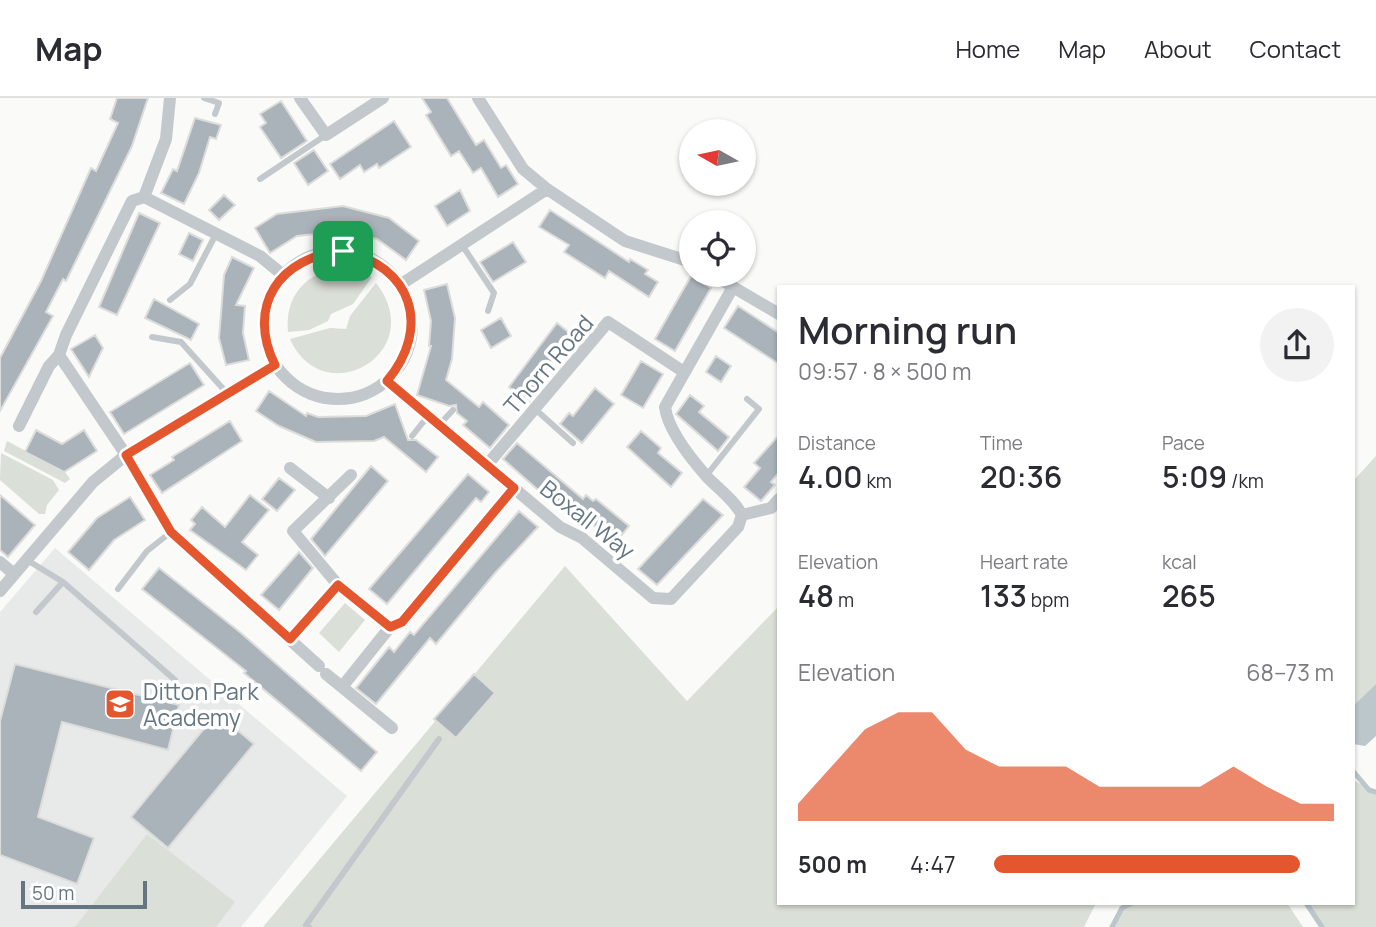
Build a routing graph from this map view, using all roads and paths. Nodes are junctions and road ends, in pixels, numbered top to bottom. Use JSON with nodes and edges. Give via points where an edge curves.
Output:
{"nodes":[{"id":1,"x":170,"y":98,"type":"edge"},
{"id":2,"x":204,"y":98,"type":"edge"},
{"id":3,"x":300,"y":98,"type":"edge"},
{"id":4,"x":383,"y":98,"type":"edge"},
{"id":5,"x":478,"y":98,"type":"edge"},
{"id":6,"x":215,"y":114,"type":"dead end"},
{"id":7,"x":326,"y":135,"type":"junction"},
{"id":8,"x":260,"y":179,"type":"dead end"},
{"id":9,"x":547,"y":189,"type":"junction"},
{"id":10,"x":144,"y":197,"type":"junction"},
{"id":11,"x":216,"y":233,"type":"junction"},
{"id":12,"x":462,"y":245,"type":"junction"},
{"id":13,"x":679,"y":258,"type":"edge"},
{"id":14,"x":283,"y":275,"type":"junction"},
{"id":15,"x":400,"y":285,"type":"junction"},
{"id":16,"x":733,"y":287,"type":"joint"},
{"id":17,"x":170,"y":300,"type":"dead end"},
{"id":18,"x":488,"y":311,"type":"dead end"},
{"id":19,"x":777,"y":313,"type":"edge"},
{"id":20,"x":152,"y":337,"type":"dead end"},
{"id":21,"x":59,"y":355,"type":"junction"},
{"id":22,"x":275,"y":365,"type":"junction"},
{"id":23,"x":684,"y":372,"type":"junction"},
{"id":24,"x":387,"y":381,"type":"junction"},
{"id":25,"x":226,"y":392,"type":"junction"},
{"id":26,"x":747,"y":399,"type":"dead end"},
{"id":27,"x":453,"y":410,"type":"dead end"},
{"id":28,"x":535,"y":410,"type":"junction"},
{"id":29,"x":428,"y":416,"type":"junction"},
{"id":30,"x":439,"y":425,"type":"junction"},
{"id":31,"x":19,"y":426,"type":"dead end"},
{"id":32,"x":412,"y":436,"type":"dead end"},
{"id":33,"x":573,"y":443,"type":"dead end"},
{"id":34,"x":126,"y":455,"type":"junction"},
{"id":35,"x":488,"y":465,"type":"junction"},
{"id":36,"x":290,"y":468,"type":"dead end"},
{"id":37,"x":351,"y":475,"type":"dead end"},
{"id":38,"x":706,"y":476,"type":"junction"},
{"id":39,"x":514,"y":488,"type":"junction"},
{"id":40,"x":329,"y":498,"type":"junction"},
{"id":41,"x":777,"y":501,"type":"edge"},
{"id":42,"x":742,"y":515,"type":"junction"},
{"id":43,"x":171,"y":532,"type":"junction"},
{"id":44,"x":27,"y":560,"type":"junction"},
{"id":45,"x":0,"y":562,"type":"edge"},
{"id":46,"x":14,"y":574,"type":"junction"},
{"id":47,"x":62,"y":582,"type":"junction"},
{"id":48,"x":338,"y":585,"type":"junction"},
{"id":49,"x":118,"y":589,"type":"dead end"},
{"id":50,"x":0,"y":590,"type":"edge"},
{"id":51,"x":36,"y":612,"type":"dead end"},
{"id":52,"x":390,"y":627,"type":"junction"},
{"id":53,"x":290,"y":639,"type":"junction"},
{"id":54,"x":175,"y":680,"type":"dead end"},
{"id":55,"x":342,"y":687,"type":"junction"},
{"id":56,"x":392,"y":728,"type":"dead end"},
{"id":57,"x":439,"y":739,"type":"dead end"},
{"id":58,"x":309,"y":927,"type":"edge"}],
"edges":[{"from":1,"to":10,"type":"street","via":[[166,139]]},
{"from":2,"to":6,"type":"lane","via":[[219,103]]},
{"from":3,"to":7,"type":"street"},
{"from":4,"to":7,"type":"street"},
{"from":5,"to":9,"type":"street","via":[[523,169]]},
{"from":7,"to":8,"type":"lane"},
{"from":9,"to":12,"type":"street"},
{"from":9,"to":13,"type":"street","via":[[625,241]]},
{"from":10,"to":11,"type":"street"},
{"from":10,"to":21,"type":"street","via":[[132,201]]},
{"from":11,"to":14,"type":"street","via":[[260,256]]},
{"from":11,"to":17,"type":"lane","via":[[190,284]]},
{"from":12,"to":15,"type":"street"},
{"from":12,"to":18,"type":"lane","via":[[494,293]]},
{"from":14,"to":15,"type":"street","via":[[310,257],[343,251],[383,267]]},
{"from":14,"to":22,"type":"street","via":[[265,311],[264,331]]},
{"from":15,"to":24,"type":"street","via":[[412,326],[409,346]]},
{"from":16,"to":19,"type":"street"},
{"from":16,"to":23,"type":"street"},
{"from":20,"to":25,"type":"lane","via":[[181,342]]},
{"from":21,"to":31,"type":"street"},
{"from":21,"to":34,"type":"street"},
{"from":22,"to":24,"type":"street","via":[[292,384],[314,396],[340,400],[365,395]]},
{"from":22,"to":25,"type":"street"},
{"from":23,"to":28,"type":"street","name":"Thorn Road","via":[[608,322]]},
{"from":23,"to":38,"type":"street","via":[[664,407],[667,420]]},
{"from":24,"to":29,"type":"street","name":"Boxall Way"},
{"from":25,"to":34,"type":"street"},
{"from":26,"to":38,"type":"lane","via":[[759,409]]},
{"from":27,"to":30,"type":"lane"},
{"from":28,"to":33,"type":"lane"},
{"from":28,"to":35,"type":"street","name":"Thorn Road"},
{"from":29,"to":30,"type":"street","name":"Boxall Way"},
{"from":29,"to":32,"type":"lane"},
{"from":30,"to":35,"type":"street","name":"Boxall Way"},
{"from":34,"to":43,"type":"street"},
{"from":34,"to":44,"type":"street","via":[[93,482]]},
{"from":35,"to":39,"type":"street","name":"Boxall Way"},
{"from":36,"to":40,"type":"street"},
{"from":37,"to":40,"type":"street"},
{"from":38,"to":42,"type":"street"},
{"from":39,"to":42,"type":"street","name":"Boxall Way","via":[[653,598],[671,598],[738,527]]},
{"from":39,"to":52,"type":"street","via":[[402,622]]},
{"from":40,"to":48,"type":"street","via":[[293,531]]},
{"from":41,"to":42,"type":"street","via":[[771,508]]},
{"from":43,"to":49,"type":"lane","via":[[147,551]]},
{"from":43,"to":53,"type":"street"},
{"from":44,"to":46,"type":"street"},
{"from":44,"to":47,"type":"lane"},
{"from":45,"to":46,"type":"street"},
{"from":46,"to":50,"type":"street"},
{"from":47,"to":51,"type":"lane"},
{"from":47,"to":54,"type":"lane"},
{"from":48,"to":52,"type":"street"},
{"from":48,"to":53,"type":"street"},
{"from":52,"to":55,"type":"street"},
{"from":53,"to":55,"type":"street"},
{"from":55,"to":56,"type":"street"},
{"from":57,"to":58,"type":"lane","via":[[306,925]]}]}
